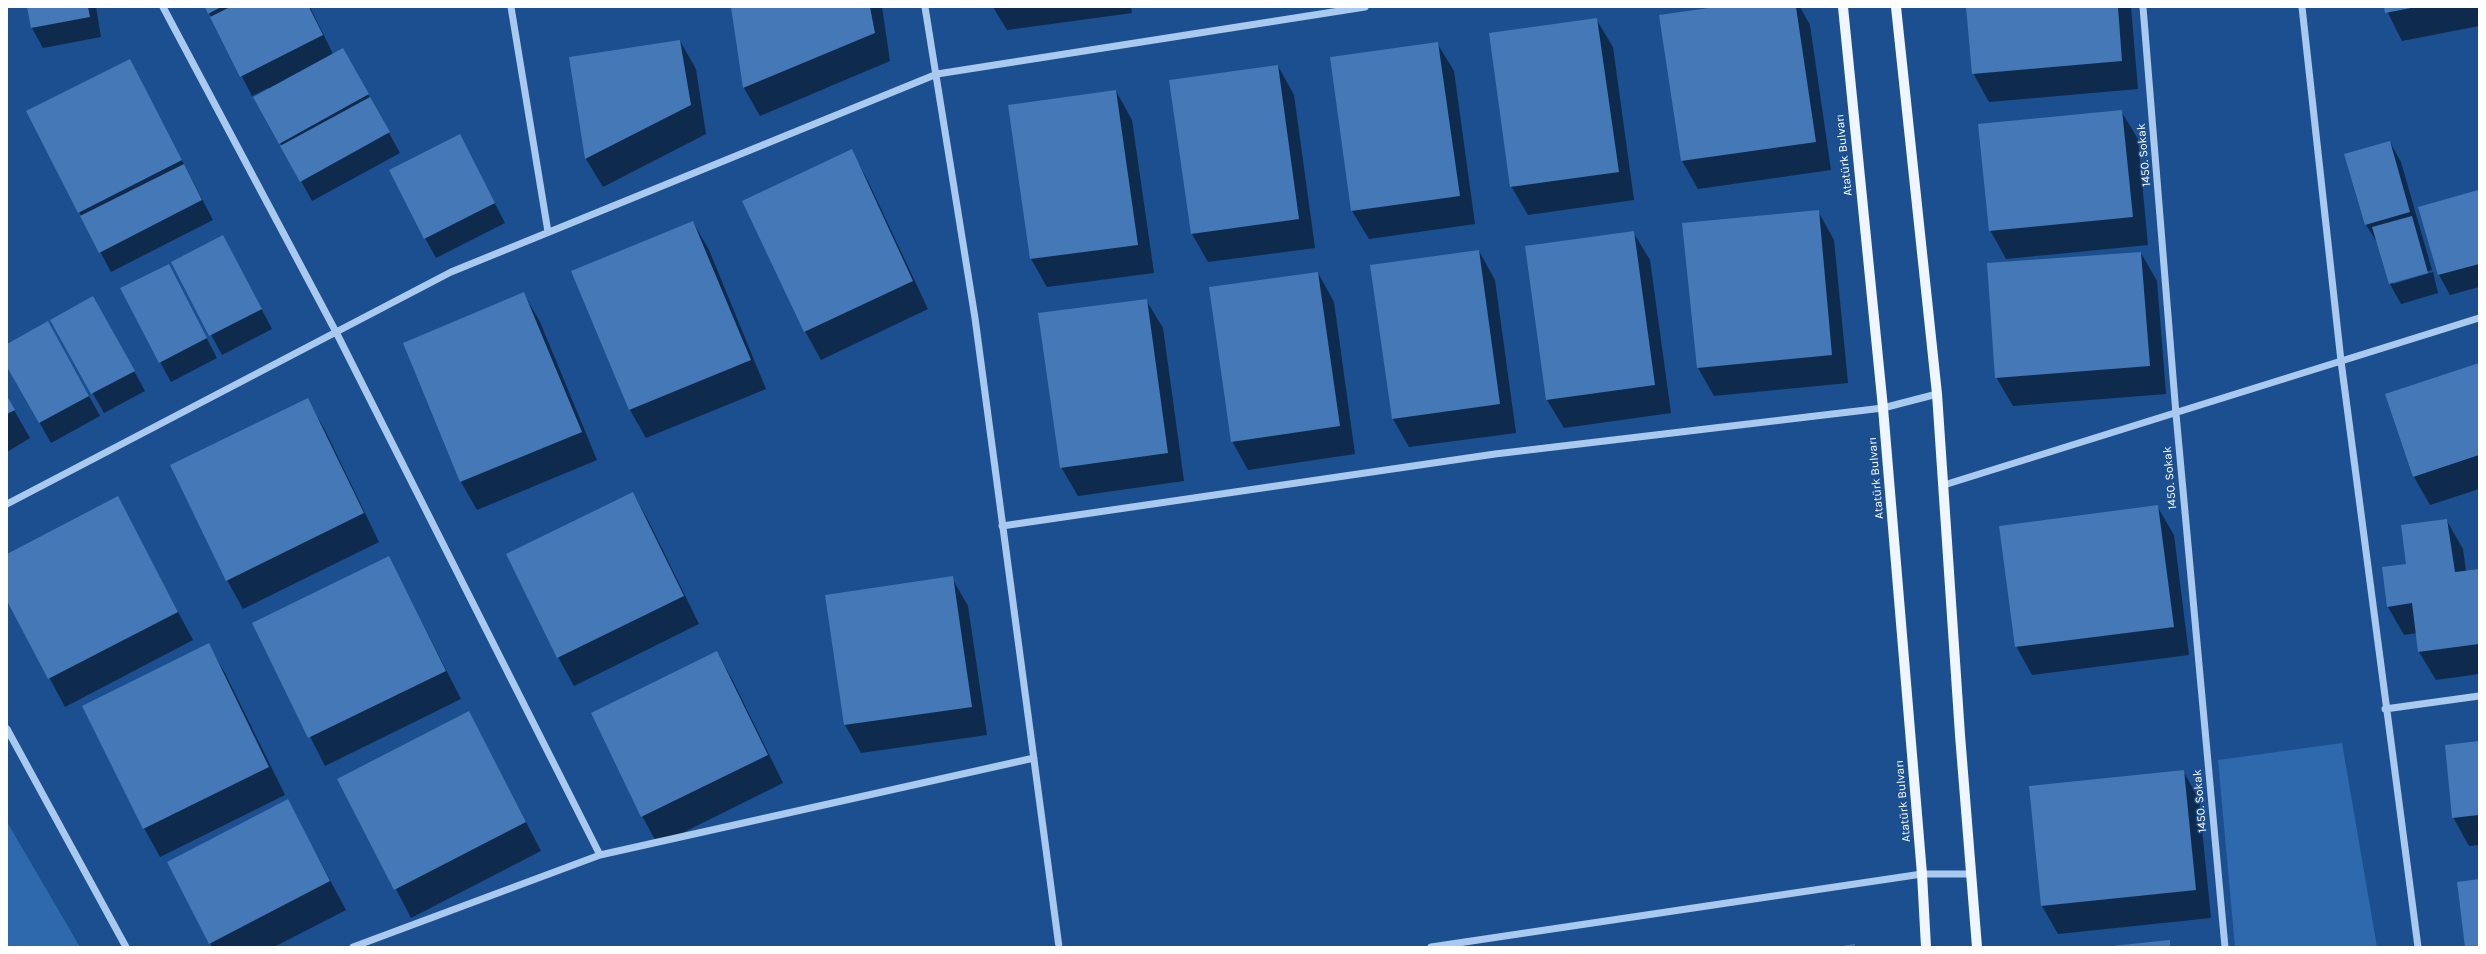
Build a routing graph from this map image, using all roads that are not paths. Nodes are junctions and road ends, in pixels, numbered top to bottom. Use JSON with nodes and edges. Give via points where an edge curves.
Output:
{"nodes":[{"id":1,"x":162,"y":7,"type":"edge"},
{"id":2,"x":510,"y":7,"type":"edge"},
{"id":3,"x":925,"y":7,"type":"edge"},
{"id":4,"x":1365,"y":7,"type":"edge"},
{"id":5,"x":1843,"y":7,"type":"edge"},
{"id":6,"x":1896,"y":7,"type":"edge"},
{"id":7,"x":2143,"y":7,"type":"edge"},
{"id":8,"x":2302,"y":7,"type":"edge"},
{"id":9,"x":937,"y":74,"type":"junction"},
{"id":10,"x":548,"y":232,"type":"junction"},
{"id":11,"x":2479,"y":318,"type":"edge"},
{"id":12,"x":336,"y":332,"type":"junction"},
{"id":13,"x":2341,"y":362,"type":"junction"},
{"id":14,"x":1937,"y":394,"type":"junction"},
{"id":15,"x":1883,"y":408,"type":"junction"},
{"id":16,"x":2176,"y":414,"type":"junction"},
{"id":17,"x":1944,"y":485,"type":"junction"},
{"id":18,"x":7,"y":504,"type":"edge"},
{"id":19,"x":1002,"y":526,"type":"junction"},
{"id":20,"x":2479,"y":696,"type":"edge"},
{"id":21,"x":2385,"y":710,"type":"junction"},
{"id":22,"x":7,"y":729,"type":"edge"},
{"id":23,"x":1034,"y":758,"type":"junction"},
{"id":24,"x":600,"y":855,"type":"junction"},
{"id":25,"x":1922,"y":874,"type":"junction"},
{"id":26,"x":1972,"y":874,"type":"junction"},
{"id":27,"x":126,"y":947,"type":"edge"},
{"id":28,"x":353,"y":947,"type":"edge"},
{"id":29,"x":1059,"y":947,"type":"edge"},
{"id":30,"x":1431,"y":947,"type":"edge"},
{"id":31,"x":1926,"y":947,"type":"edge"},
{"id":32,"x":1977,"y":947,"type":"edge"},
{"id":33,"x":2225,"y":947,"type":"edge"},
{"id":34,"x":2418,"y":947,"type":"edge"}],
"edges":[{"from":1,"to":12,"type":"street"},
{"from":2,"to":10,"type":"street"},
{"from":3,"to":9,"type":"street"},
{"from":4,"to":9,"type":"street"},
{"from":5,"to":15,"type":"main road","name":"Atatürk Bulvarı"},
{"from":6,"to":14,"type":"main road"},
{"from":7,"to":16,"type":"street","name":"1450. Sokak"},
{"from":8,"to":13,"type":"street"},
{"from":9,"to":10,"type":"street"},
{"from":9,"to":19,"type":"street","via":[[975,318]]},
{"from":10,"to":12,"type":"street","via":[[451,272]]},
{"from":11,"to":13,"type":"street"},
{"from":12,"to":18,"type":"street"},
{"from":12,"to":24,"type":"street"},
{"from":13,"to":16,"type":"street"},
{"from":13,"to":21,"type":"street"},
{"from":14,"to":15,"type":"street"},
{"from":14,"to":17,"type":"main road"},
{"from":15,"to":19,"type":"street","via":[[1495,454]]},
{"from":15,"to":25,"type":"main road","name":"Atatürk Bulvarı"},
{"from":16,"to":17,"type":"street"},
{"from":16,"to":33,"type":"street","name":"1450. Sokak"},
{"from":17,"to":26,"type":"main road"},
{"from":19,"to":23,"type":"street"},
{"from":20,"to":21,"type":"street"},
{"from":21,"to":34,"type":"street"},
{"from":22,"to":27,"type":"street"},
{"from":23,"to":24,"type":"street"},
{"from":23,"to":29,"type":"street"},
{"from":24,"to":28,"type":"street"},
{"from":25,"to":26,"type":"street"},
{"from":25,"to":30,"type":"street"},
{"from":25,"to":31,"type":"main road","name":"Atatürk Bulvarı"},
{"from":26,"to":32,"type":"main road"}]}
